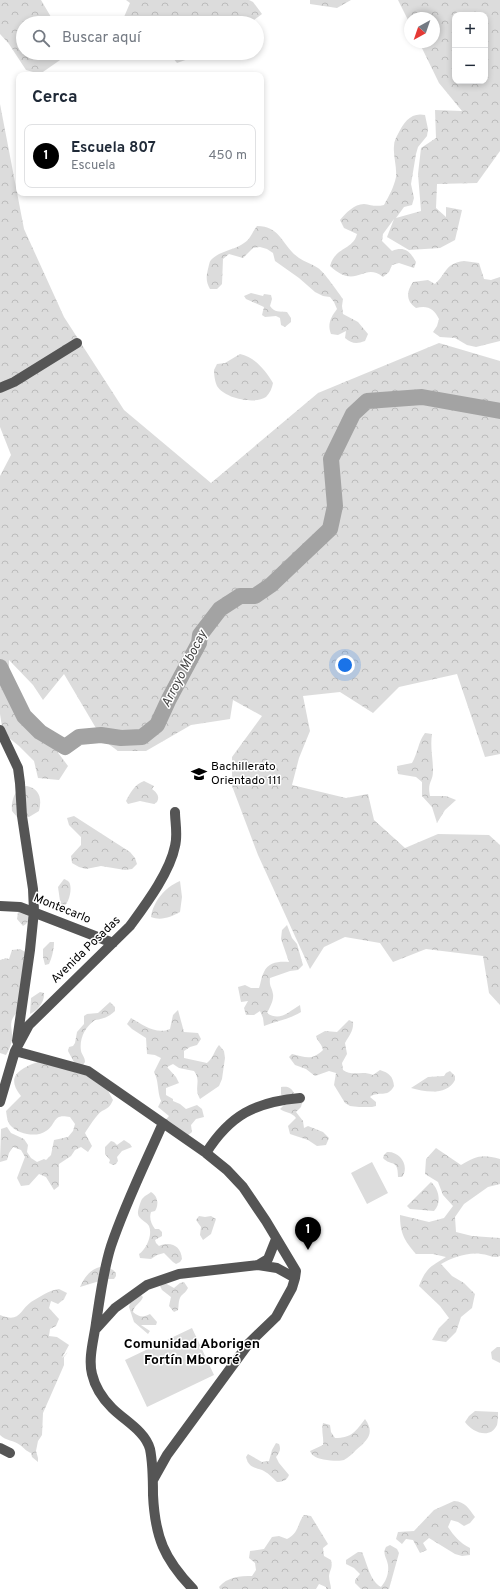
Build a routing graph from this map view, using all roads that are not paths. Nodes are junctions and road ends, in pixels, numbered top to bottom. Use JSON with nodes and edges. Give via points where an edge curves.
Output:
{"nodes":[{"id":1,"x":77,"y":343,"type":"dead end"},
{"id":2,"x":0,"y":388,"type":"edge"},
{"id":3,"x":0,"y":730,"type":"edge"},
{"id":4,"x":175,"y":812,"type":"dead end"},
{"id":5,"x":0,"y":906,"type":"edge"},
{"id":6,"x":34,"y":912,"type":"junction"},
{"id":7,"x":113,"y":944,"type":"junction"},
{"id":8,"x":15,"y":1051,"type":"junction"},
{"id":9,"x":300,"y":1098,"type":"dead end"},
{"id":10,"x":0,"y":1102,"type":"edge"},
{"id":11,"x":163,"y":1123,"type":"junction"},
{"id":12,"x":206,"y":1153,"type":"junction"},
{"id":13,"x":276,"y":1239,"type":"junction"},
{"id":14,"x":258,"y":1266,"type":"junction"},
{"id":15,"x":295,"y":1278,"type":"junction"},
{"id":16,"x":95,"y":1330,"type":"junction"},
{"id":17,"x":0,"y":1448,"type":"edge"},
{"id":18,"x":10,"y":1453,"type":"dead end"},
{"id":19,"x":153,"y":1480,"type":"junction"},
{"id":20,"x":193,"y":1589,"type":"edge"}],
"edges":[{"from":1,"to":2,"type":"street"},
{"from":3,"to":6,"type":"street","via":[[18,768]]},
{"from":4,"to":7,"type":"street","name":"Avenida Posadas","via":[[176,844],[170,862],[143,908]]},
{"from":5,"to":6,"type":"street","name":"Montecarlo","via":[[20,907]]},
{"from":6,"to":7,"type":"street","name":"Montecarlo"},
{"from":6,"to":8,"type":"street"},
{"from":7,"to":8,"type":"street","name":"Avenida Posadas","via":[[29,1025]]},
{"from":8,"to":10,"type":"street","name":"Avenida Posadas"},
{"from":8,"to":11,"type":"street","via":[[88,1071]]},
{"from":9,"to":12,"type":"street","via":[[261,1105],[245,1113],[218,1136]]},
{"from":11,"to":12,"type":"street"},
{"from":11,"to":16,"type":"street","via":[[132,1190],[111,1247]]},
{"from":12,"to":13,"type":"street","via":[[243,1187]]},
{"from":13,"to":14,"type":"street","via":[[268,1259]]},
{"from":13,"to":15,"type":"street","via":[[296,1272]]},
{"from":14,"to":15,"type":"street","via":[[277,1268]]},
{"from":14,"to":16,"type":"street","via":[[179,1274],[147,1285],[115,1308]]},
{"from":15,"to":19,"type":"street","via":[[276,1317],[249,1343],[167,1455]]},
{"from":16,"to":19,"type":"street","via":[[91,1357],[92,1374],[101,1394],[146,1439]]},
{"from":17,"to":18,"type":"street"},
{"from":19,"to":20,"type":"street","via":[[158,1533],[165,1552],[176,1570]]}]}
